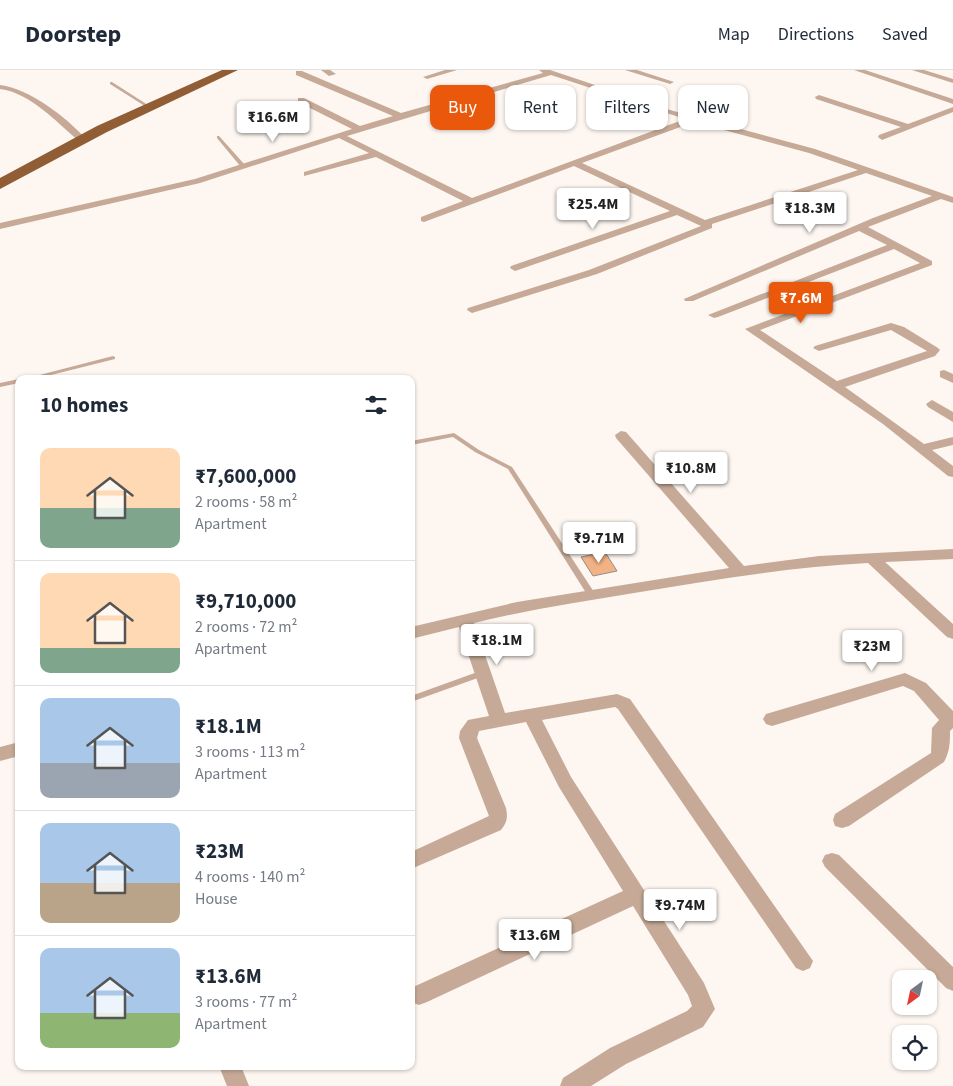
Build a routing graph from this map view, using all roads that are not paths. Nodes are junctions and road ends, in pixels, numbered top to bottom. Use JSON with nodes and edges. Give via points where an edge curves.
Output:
{"nodes":[{"id":1,"x":232,"y":70,"type":"edge"},
{"id":2,"x":325,"y":70,"type":"edge"},
{"id":3,"x":453,"y":70,"type":"edge"},
{"id":4,"x":565,"y":70,"type":"edge"},
{"id":5,"x":628,"y":70,"type":"edge"},
{"id":6,"x":858,"y":70,"type":"edge"},
{"id":7,"x":916,"y":70,"type":"edge"},
{"id":8,"x":296,"y":72,"type":"edge"},
{"id":9,"x":548,"y":72,"type":"edge"},
{"id":10,"x":332,"y":74,"type":"dead end"},
{"id":11,"x":427,"y":77,"type":"dead end"},
{"id":12,"x":953,"y":81,"type":"edge"},
{"id":13,"x":670,"y":82,"type":"dead end"},
{"id":14,"x":111,"y":83,"type":"dead end"},
{"id":15,"x":0,"y":87,"type":"edge"},
{"id":16,"x":819,"y":97,"type":"dead end"},
{"id":17,"x":301,"y":100,"type":"dead end"},
{"id":18,"x":953,"y":102,"type":"edge"},
{"id":19,"x":149,"y":106,"type":"junction"},
{"id":20,"x":951,"y":111,"type":"edge"},
{"id":21,"x":678,"y":114,"type":"edge"},
{"id":22,"x":401,"y":116,"type":"junction"},
{"id":23,"x":678,"y":125,"type":"edge"},
{"id":24,"x":907,"y":126,"type":"junction"},
{"id":25,"x":359,"y":129,"type":"junction"},
{"id":26,"x":735,"y":130,"type":"edge"},
{"id":27,"x":339,"y":135,"type":"junction"},
{"id":28,"x":218,"y":137,"type":"dead end"},
{"id":29,"x":882,"y":137,"type":"dead end"},
{"id":30,"x":82,"y":139,"type":"junction"},
{"id":31,"x":376,"y":154,"type":"junction"},
{"id":32,"x":576,"y":164,"type":"junction"},
{"id":33,"x":243,"y":166,"type":"junction"},
{"id":34,"x":866,"y":170,"type":"junction"},
{"id":35,"x":307,"y":174,"type":"dead end"},
{"id":36,"x":0,"y":184,"type":"edge"},
{"id":37,"x":941,"y":196,"type":"junction"},
{"id":38,"x":953,"y":200,"type":"edge"},
{"id":39,"x":472,"y":202,"type":"junction"},
{"id":40,"x":679,"y":211,"type":"junction"},
{"id":41,"x":424,"y":220,"type":"dead end"},
{"id":42,"x":706,"y":223,"type":"junction"},
{"id":43,"x":0,"y":226,"type":"edge"},
{"id":44,"x":860,"y":227,"type":"junction"},
{"id":45,"x":896,"y":245,"type":"junction"},
{"id":46,"x":515,"y":268,"type":"dead end"},
{"id":47,"x":689,"y":298,"type":"dead end"},
{"id":48,"x":472,"y":310,"type":"dead end"},
{"id":49,"x":714,"y":315,"type":"dead end"},
{"id":50,"x":819,"y":348,"type":"dead end"},
{"id":51,"x":113,"y":358,"type":"dead end"},
{"id":52,"x":43,"y":375,"type":"edge"},
{"id":53,"x":15,"y":382,"type":"edge"},
{"id":54,"x":0,"y":385,"type":"edge"},
{"id":55,"x":835,"y":386,"type":"junction"},
{"id":56,"x":932,"y":404,"type":"dead end"},
{"id":57,"x":953,"y":418,"type":"edge"},
{"id":58,"x":620,"y":435,"type":"dead end"},
{"id":59,"x":953,"y":441,"type":"edge"},
{"id":60,"x":415,"y":442,"type":"edge"},
{"id":61,"x":922,"y":448,"type":"junction"},
{"id":62,"x":953,"y":473,"type":"edge"},
{"id":63,"x":953,"y":554,"type":"edge"},
{"id":64,"x":872,"y":558,"type":"junction"},
{"id":65,"x":740,"y":572,"type":"junction"},
{"id":66,"x":590,"y":594,"type":"junction"},
{"id":67,"x":465,"y":620,"type":"junction"},
{"id":68,"x":953,"y":632,"type":"edge"},
{"id":69,"x":415,"y":633,"type":"edge"},
{"id":70,"x":483,"y":673,"type":"junction"},
{"id":71,"x":415,"y":698,"type":"edge"},
{"id":72,"x":531,"y":715,"type":"junction"},
{"id":73,"x":952,"y":719,"type":"edge"},
{"id":74,"x":772,"y":720,"type":"dead end"},
{"id":75,"x":499,"y":721,"type":"junction"},
{"id":76,"x":15,"y":750,"type":"edge"},
{"id":77,"x":0,"y":754,"type":"edge"},
{"id":78,"x":842,"y":820,"type":"dead end"},
{"id":79,"x":415,"y":859,"type":"edge"},
{"id":80,"x":832,"y":861,"type":"dead end"},
{"id":81,"x":636,"y":896,"type":"junction"},
{"id":82,"x":803,"y":961,"type":"dead end"},
{"id":83,"x":953,"y":981,"type":"edge"},
{"id":84,"x":419,"y":995,"type":"dead end"},
{"id":85,"x":232,"y":1070,"type":"edge"},
{"id":86,"x":238,"y":1086,"type":"edge"},
{"id":87,"x":571,"y":1086,"type":"edge"}],
"edges":[{"from":1,"to":19,"type":"highway"},
{"from":2,"to":10,"type":"street"},
{"from":3,"to":11,"type":"street"},
{"from":4,"to":9,"type":"street"},
{"from":5,"to":13,"type":"street"},
{"from":6,"to":18,"type":"street"},
{"from":7,"to":12,"type":"street"},
{"from":8,"to":22,"type":"street"},
{"from":9,"to":21,"type":"street"},
{"from":9,"to":22,"type":"street"},
{"from":14,"to":19,"type":"lane"},
{"from":15,"to":30,"type":"street","via":[[24,94]]},
{"from":16,"to":24,"type":"street"},
{"from":17,"to":25,"type":"street"},
{"from":19,"to":30,"type":"highway"},
{"from":20,"to":24,"type":"street"},
{"from":22,"to":25,"type":"street"},
{"from":23,"to":32,"type":"street"},
{"from":24,"to":29,"type":"street"},
{"from":25,"to":27,"type":"street"},
{"from":26,"to":34,"type":"street"},
{"from":27,"to":31,"type":"street"},
{"from":27,"to":33,"type":"street"},
{"from":28,"to":33,"type":"lane"},
{"from":30,"to":36,"type":"highway"},
{"from":31,"to":35,"type":"street"},
{"from":31,"to":39,"type":"street"},
{"from":32,"to":39,"type":"street"},
{"from":32,"to":40,"type":"street"},
{"from":33,"to":43,"type":"street","via":[[168,188]]},
{"from":34,"to":37,"type":"street"},
{"from":34,"to":42,"type":"street"},
{"from":37,"to":38,"type":"street"},
{"from":37,"to":44,"type":"street"},
{"from":39,"to":41,"type":"street"},
{"from":40,"to":42,"type":"street"},
{"from":40,"to":46,"type":"street"},
{"from":42,"to":48,"type":"street","via":[[709,226],[705,229],[593,272]]},
{"from":44,"to":45,"type":"street"},
{"from":44,"to":47,"type":"street"},
{"from":45,"to":49,"type":"street"},
{"from":45,"to":55,"type":"street","via":[[928,264],[751,329]]},
{"from":50,"to":55,"type":"street","via":[[891,326],[934,350],[931,354]]},
{"from":51,"to":52,"type":"lane"},
{"from":53,"to":54,"type":"lane"},
{"from":55,"to":61,"type":"street"},
{"from":56,"to":57,"type":"street"},
{"from":58,"to":65,"type":"street"},
{"from":59,"to":61,"type":"street"},
{"from":60,"to":66,"type":"lane","via":[[454,435],[510,468]]},
{"from":61,"to":62,"type":"street"},
{"from":63,"to":64,"type":"street"},
{"from":64,"to":65,"type":"street","via":[[819,561]]},
{"from":64,"to":68,"type":"street"},
{"from":65,"to":66,"type":"street"},
{"from":66,"to":67,"type":"street"},
{"from":67,"to":69,"type":"street"},
{"from":67,"to":70,"type":"street"},
{"from":70,"to":71,"type":"lane"},
{"from":70,"to":75,"type":"street"},
{"from":72,"to":75,"type":"street"},
{"from":72,"to":81,"type":"street","via":[[565,782]]},
{"from":72,"to":82,"type":"street","via":[[615,700],[624,704]]},
{"from":73,"to":74,"type":"street","via":[[920,687],[905,679]]},
{"from":73,"to":78,"type":"street","via":[[941,728],[938,757]]},
{"from":75,"to":79,"type":"street","via":[[474,725],[468,734],[499,814],[497,822]]},
{"from":76,"to":77,"type":"street"},
{"from":80,"to":83,"type":"street"},
{"from":81,"to":84,"type":"street"},
{"from":81,"to":87,"type":"street","via":[[697,990],[704,1009],[695,1019],[618,1056]]},
{"from":85,"to":86,"type":"street"}]}
